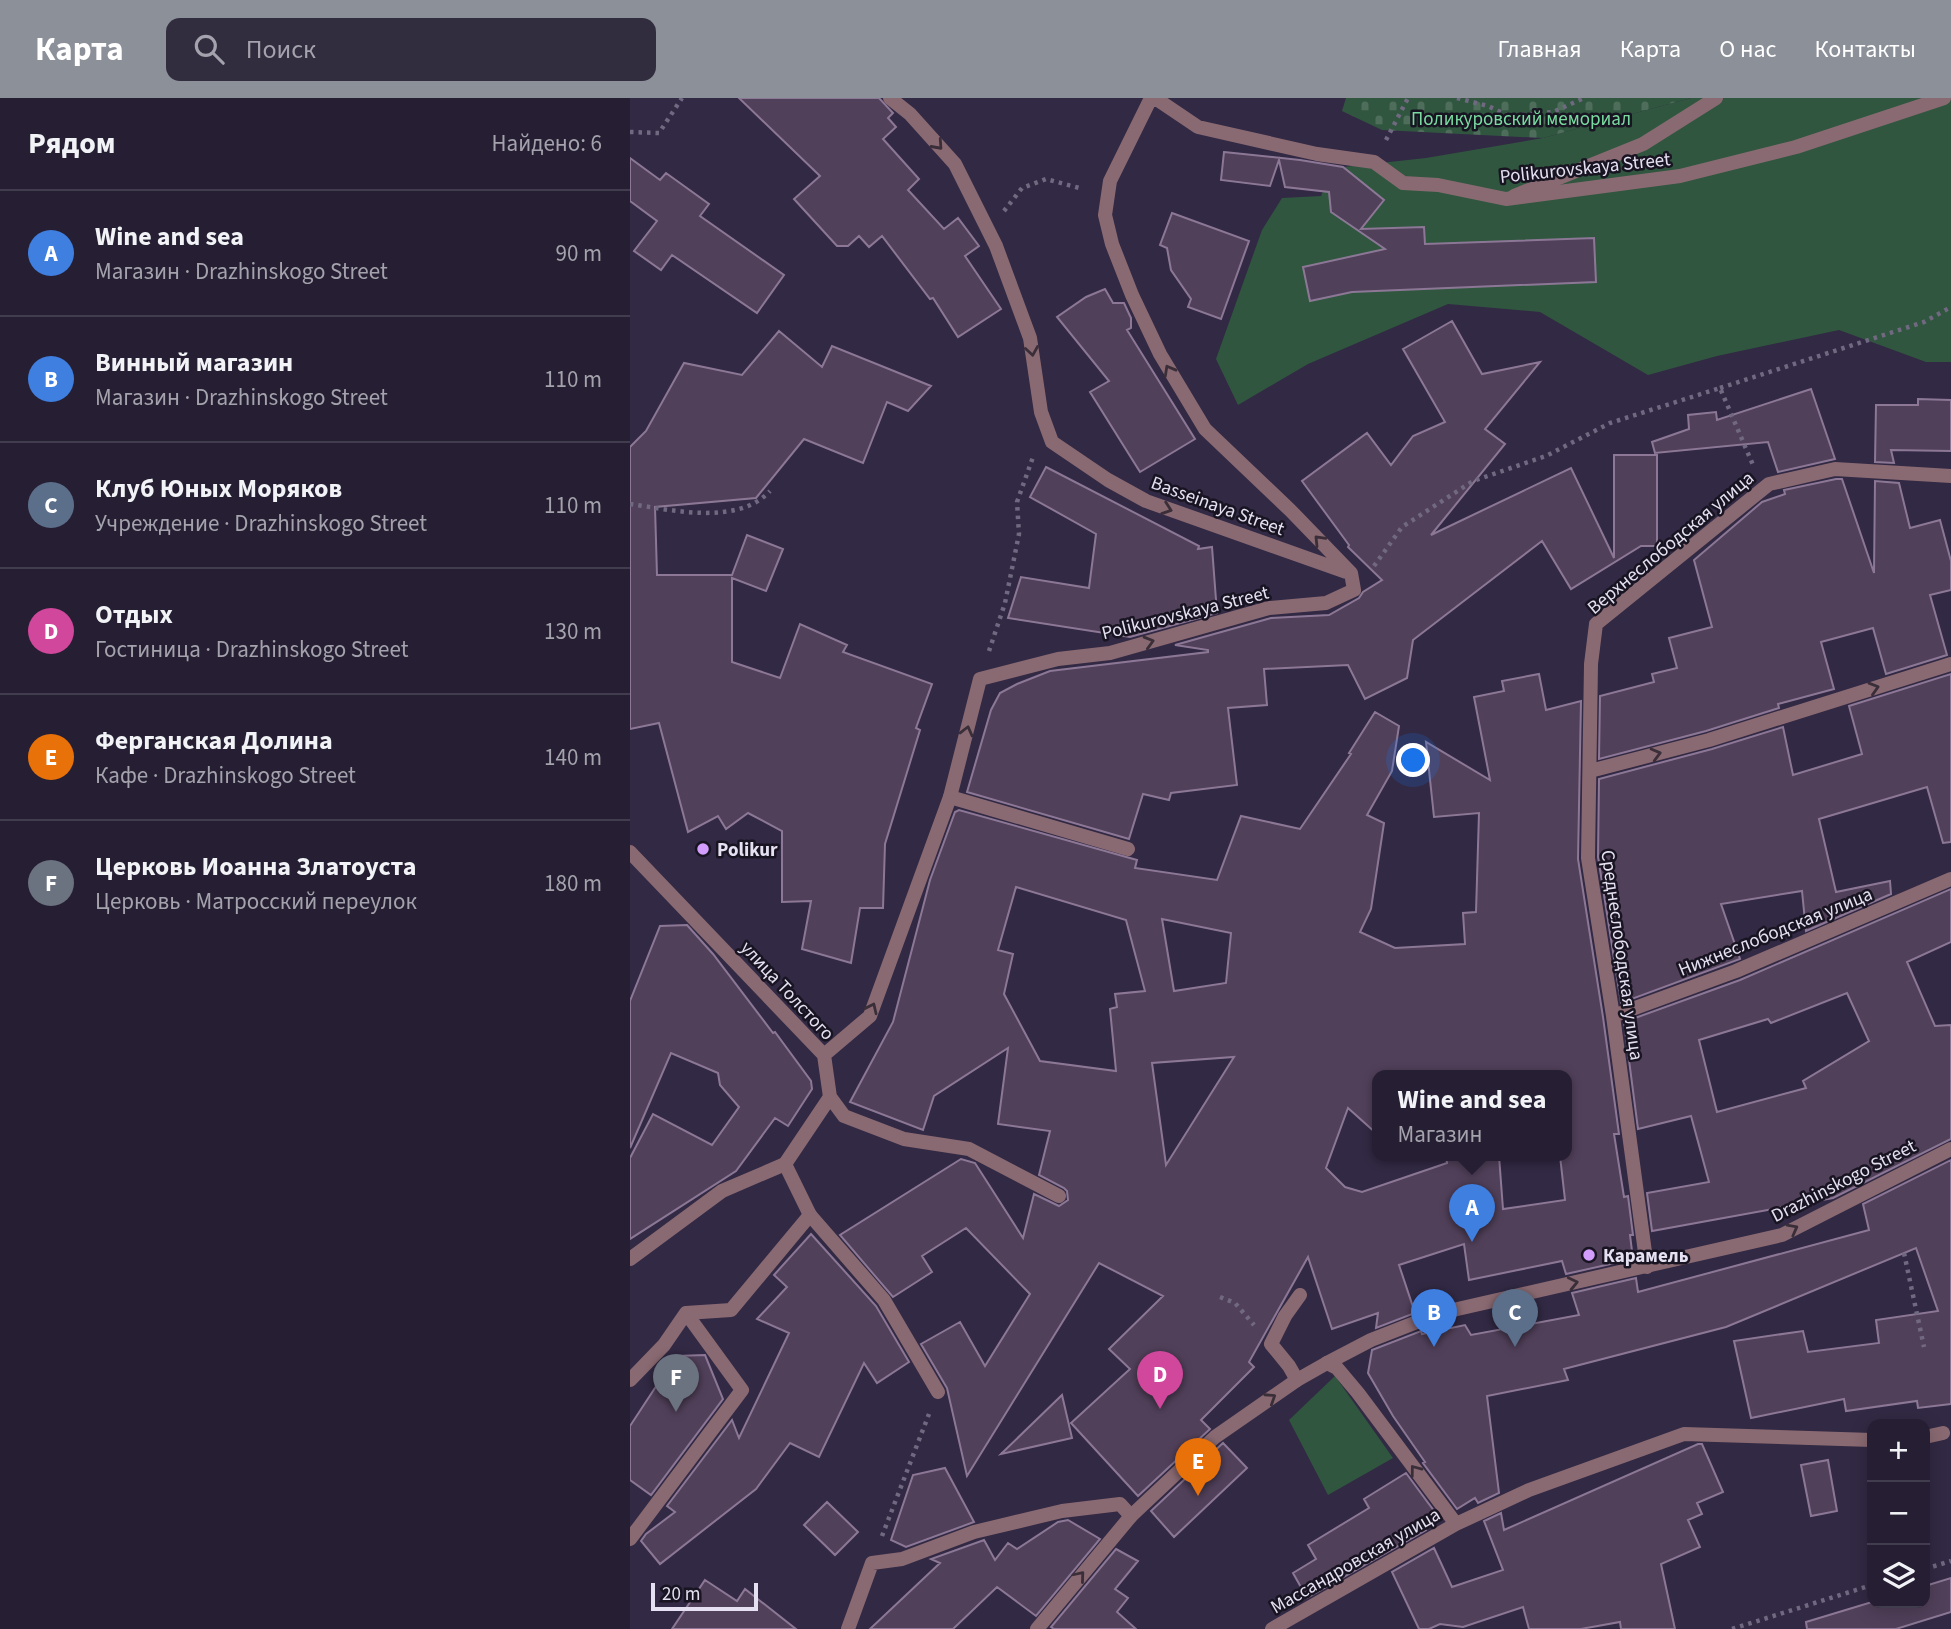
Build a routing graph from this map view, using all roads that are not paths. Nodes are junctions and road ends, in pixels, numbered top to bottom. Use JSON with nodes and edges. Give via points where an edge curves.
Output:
{"nodes":[{"id":1,"x":890,"y":98,"type":"edge"},
{"id":2,"x":1153,"y":98,"type":"edge"},
{"id":3,"x":1716,"y":98,"type":"edge"},
{"id":4,"x":1944,"y":98,"type":"edge"},
{"id":5,"x":1506,"y":199,"type":"junction"},
{"id":6,"x":1951,"y":476,"type":"edge"},
{"id":7,"x":1351,"y":573,"type":"junction"},
{"id":8,"x":1951,"y":664,"type":"edge"},
{"id":9,"x":1590,"y":771,"type":"junction"},
{"id":10,"x":950,"y":797,"type":"junction"},
{"id":11,"x":1128,"y":849,"type":"dead end"},
{"id":12,"x":630,"y":852,"type":"edge"},
{"id":13,"x":1951,"y":879,"type":"edge"},
{"id":14,"x":1613,"y":1016,"type":"junction"},
{"id":15,"x":824,"y":1055,"type":"junction"},
{"id":16,"x":830,"y":1097,"type":"junction"},
{"id":17,"x":1951,"y":1149,"type":"edge"},
{"id":18,"x":785,"y":1164,"type":"junction"},
{"id":19,"x":1059,"y":1196,"type":"dead end"},
{"id":20,"x":810,"y":1215,"type":"junction"},
{"id":21,"x":630,"y":1259,"type":"edge"},
{"id":22,"x":1647,"y":1267,"type":"junction"},
{"id":23,"x":1300,"y":1295,"type":"dead end"},
{"id":24,"x":686,"y":1313,"type":"junction"},
{"id":25,"x":1327,"y":1363,"type":"junction"},
{"id":26,"x":630,"y":1380,"type":"edge"},
{"id":27,"x":1297,"y":1380,"type":"junction"},
{"id":28,"x":938,"y":1392,"type":"road end"},
{"id":29,"x":1942,"y":1433,"type":"dead end"},
{"id":30,"x":1930,"y":1436,"type":"edge"},
{"id":31,"x":1867,"y":1440,"type":"edge"},
{"id":32,"x":1131,"y":1516,"type":"junction"},
{"id":33,"x":1456,"y":1524,"type":"junction"},
{"id":34,"x":630,"y":1539,"type":"edge"},
{"id":35,"x":848,"y":1629,"type":"edge"},
{"id":36,"x":1037,"y":1629,"type":"edge"},
{"id":37,"x":1272,"y":1629,"type":"edge"}],
"edges":[{"from":1,"to":7,"type":"street","name":"Basseinaya Street","one_way":true,"via":[[955,164],[988,231],[1030,338],[1041,412],[1052,442],[1146,501]]},
{"from":2,"to":5,"type":"street","name":"Polikurovskaya Street","via":[[1198,127],[1374,162],[1403,183]]},
{"from":7,"to":2,"type":"street","name":"Polikurovskaya Street","one_way":true,"via":[[1214,439],[1160,354],[1112,244],[1105,215],[1110,181]]},
{"from":3,"to":5,"type":"street","via":[[1643,144]]},
{"from":4,"to":5,"type":"street","name":"Polikurovskaya Street","via":[[1796,147],[1680,176]]},
{"from":6,"to":9,"type":"street","name":"Верхнеслободская улица","via":[[1835,469],[1769,484],[1596,624]]},
{"from":10,"to":7,"type":"street","name":"Polikurovskaya Street","one_way":true,"via":[[980,679],[1058,659],[1110,653],[1269,608],[1326,603],[1354,590]]},
{"from":9,"to":8,"type":"street","one_way":true,"via":[[1709,740]]},
{"from":9,"to":14,"type":"street","name":"Среднеслободская улица","via":[[1588,858]]},
{"from":10,"to":11,"type":"street"},
{"from":15,"to":10,"type":"street","one_way":true,"via":[[870,1016]]},
{"from":12,"to":15,"type":"street","name":"улица Толстого"},
{"from":13,"to":14,"type":"street","name":"Нижнеслободская улица","via":[[1736,971]]},
{"from":14,"to":22,"type":"street","name":"Среднеслободская улица"},
{"from":15,"to":16,"type":"street","name":"улица Толстого"},
{"from":16,"to":18,"type":"street"},
{"from":16,"to":19,"type":"street","via":[[844,1116],[904,1139],[969,1149]]},
{"from":22,"to":17,"type":"street","name":"Drazhinskogo Street","one_way":true,"via":[[1782,1235]]},
{"from":18,"to":20,"type":"street"},
{"from":18,"to":21,"type":"street","via":[[722,1192]]},
{"from":20,"to":24,"type":"street","via":[[731,1310]]},
{"from":20,"to":28,"type":"street","via":[[884,1300]]},
{"from":25,"to":22,"type":"street","name":"Drazhinskogo Street","one_way":true,"via":[[1440,1313]]},
{"from":23,"to":27,"type":"street","via":[[1271,1344]]},
{"from":24,"to":26,"type":"street","via":[[664,1345]]},
{"from":24,"to":34,"type":"street","via":[[742,1390]]},
{"from":25,"to":27,"type":"street","name":"Drazhinskogo Street"},
{"from":33,"to":25,"type":"street","one_way":true,"via":[[1358,1393]]},
{"from":32,"to":27,"type":"street","name":"Drazhinskogo Street","one_way":true,"via":[[1215,1437]]},
{"from":29,"to":30,"type":"street"},
{"from":31,"to":33,"type":"street","name":"Массандровская улица","via":[[1684,1434],[1529,1490]]},
{"from":32,"to":35,"type":"street","via":[[1120,1504],[1062,1511],[974,1532],[902,1559],[872,1563]]},
{"from":36,"to":32,"type":"street","name":"Drazhinskogo Street","one_way":true},
{"from":33,"to":37,"type":"street","name":"Массандровская улица"}]}
